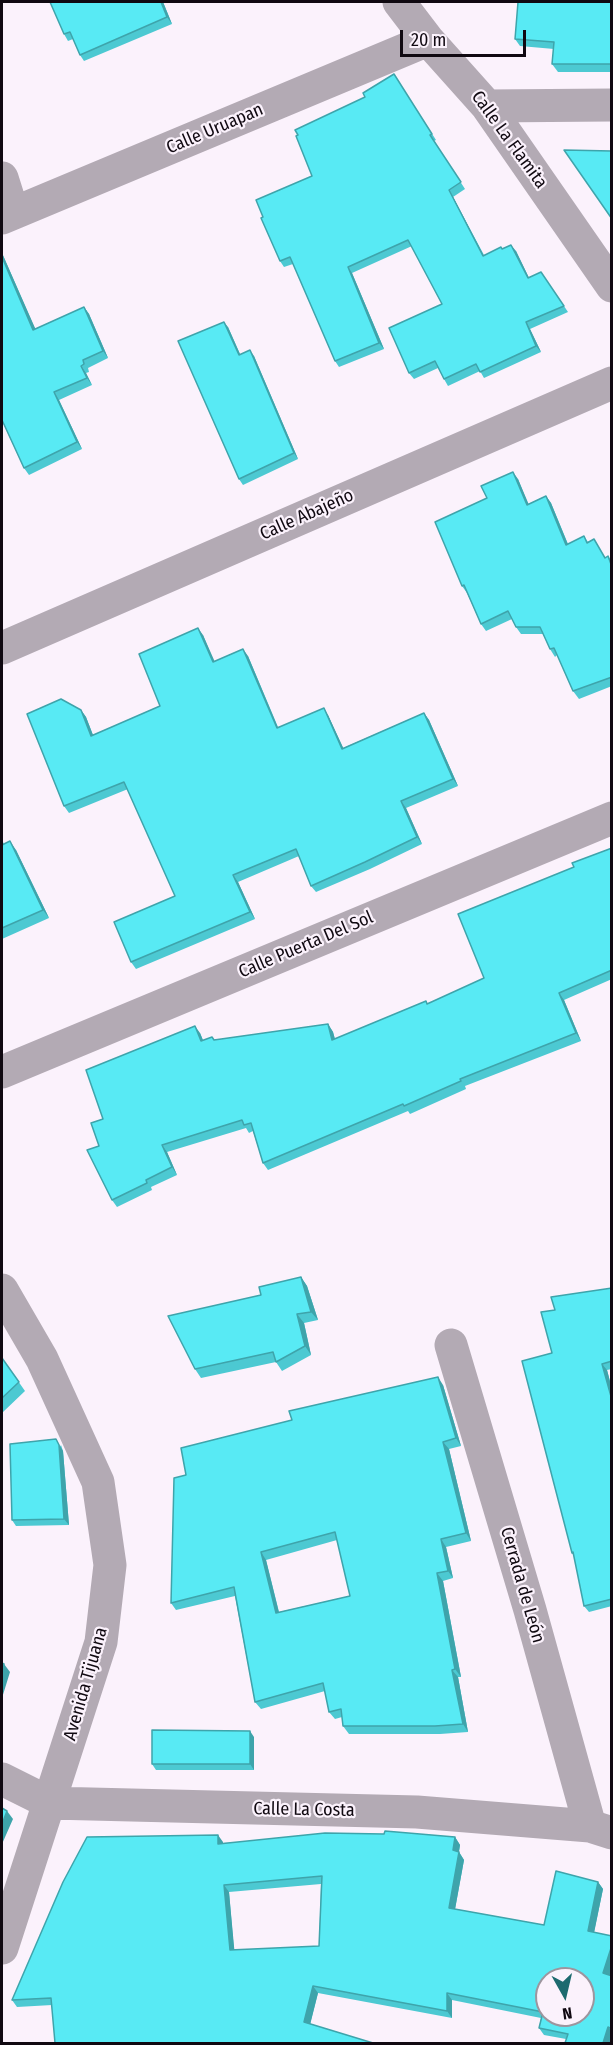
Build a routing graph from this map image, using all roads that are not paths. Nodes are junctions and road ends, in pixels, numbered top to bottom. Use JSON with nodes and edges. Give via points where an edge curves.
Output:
{"nodes":[{"id":1,"x":399,"y":2,"type":"edge"},
{"id":2,"x":428,"y":40,"type":"junction"},
{"id":3,"x":612,"y":105,"type":"edge"},
{"id":4,"x":487,"y":106,"type":"junction"},
{"id":5,"x":2,"y":178,"type":"edge"},
{"id":6,"x":7,"y":216,"type":"edge"},
{"id":7,"x":612,"y":286,"type":"edge"},
{"id":8,"x":612,"y":383,"type":"edge"},
{"id":9,"x":2,"y":648,"type":"edge"},
{"id":10,"x":612,"y":818,"type":"edge"},
{"id":11,"x":2,"y":1072,"type":"edge"},
{"id":12,"x":2,"y":1290,"type":"edge"},
{"id":13,"x":450,"y":1345,"type":"dead end"},
{"id":14,"x":2,"y":1779,"type":"edge"},
{"id":15,"x":50,"y":1803,"type":"junction"},
{"id":16,"x":601,"y":1830,"type":"edge"},
{"id":17,"x":2,"y":1948,"type":"edge"}],
"edges":[{"from":1,"to":2,"type":"street","name":"Calle La Flamita"},
{"from":2,"to":4,"type":"street","name":"Calle La Flamita"},
{"from":2,"to":6,"type":"street","name":"Calle Uruapan"},
{"from":3,"to":4,"type":"street"},
{"from":4,"to":7,"type":"street","name":"Calle La Flamita"},
{"from":5,"to":6,"type":"street"},
{"from":8,"to":9,"type":"street","name":"Calle Abajeño"},
{"from":10,"to":11,"type":"street","name":"Calle Puerta Del Sol"},
{"from":12,"to":15,"type":"street","name":"Avenida Tijuana","via":[[42,1359],[98,1482],[110,1565],[101,1642]]},
{"from":13,"to":16,"type":"street","name":"Cerrada de León"},
{"from":14,"to":15,"type":"street","name":"Calle La Costa"},
{"from":15,"to":16,"type":"street","name":"Calle La Costa","via":[[417,1812]]},
{"from":15,"to":17,"type":"street","name":"Avenida Tijuana"}]}
